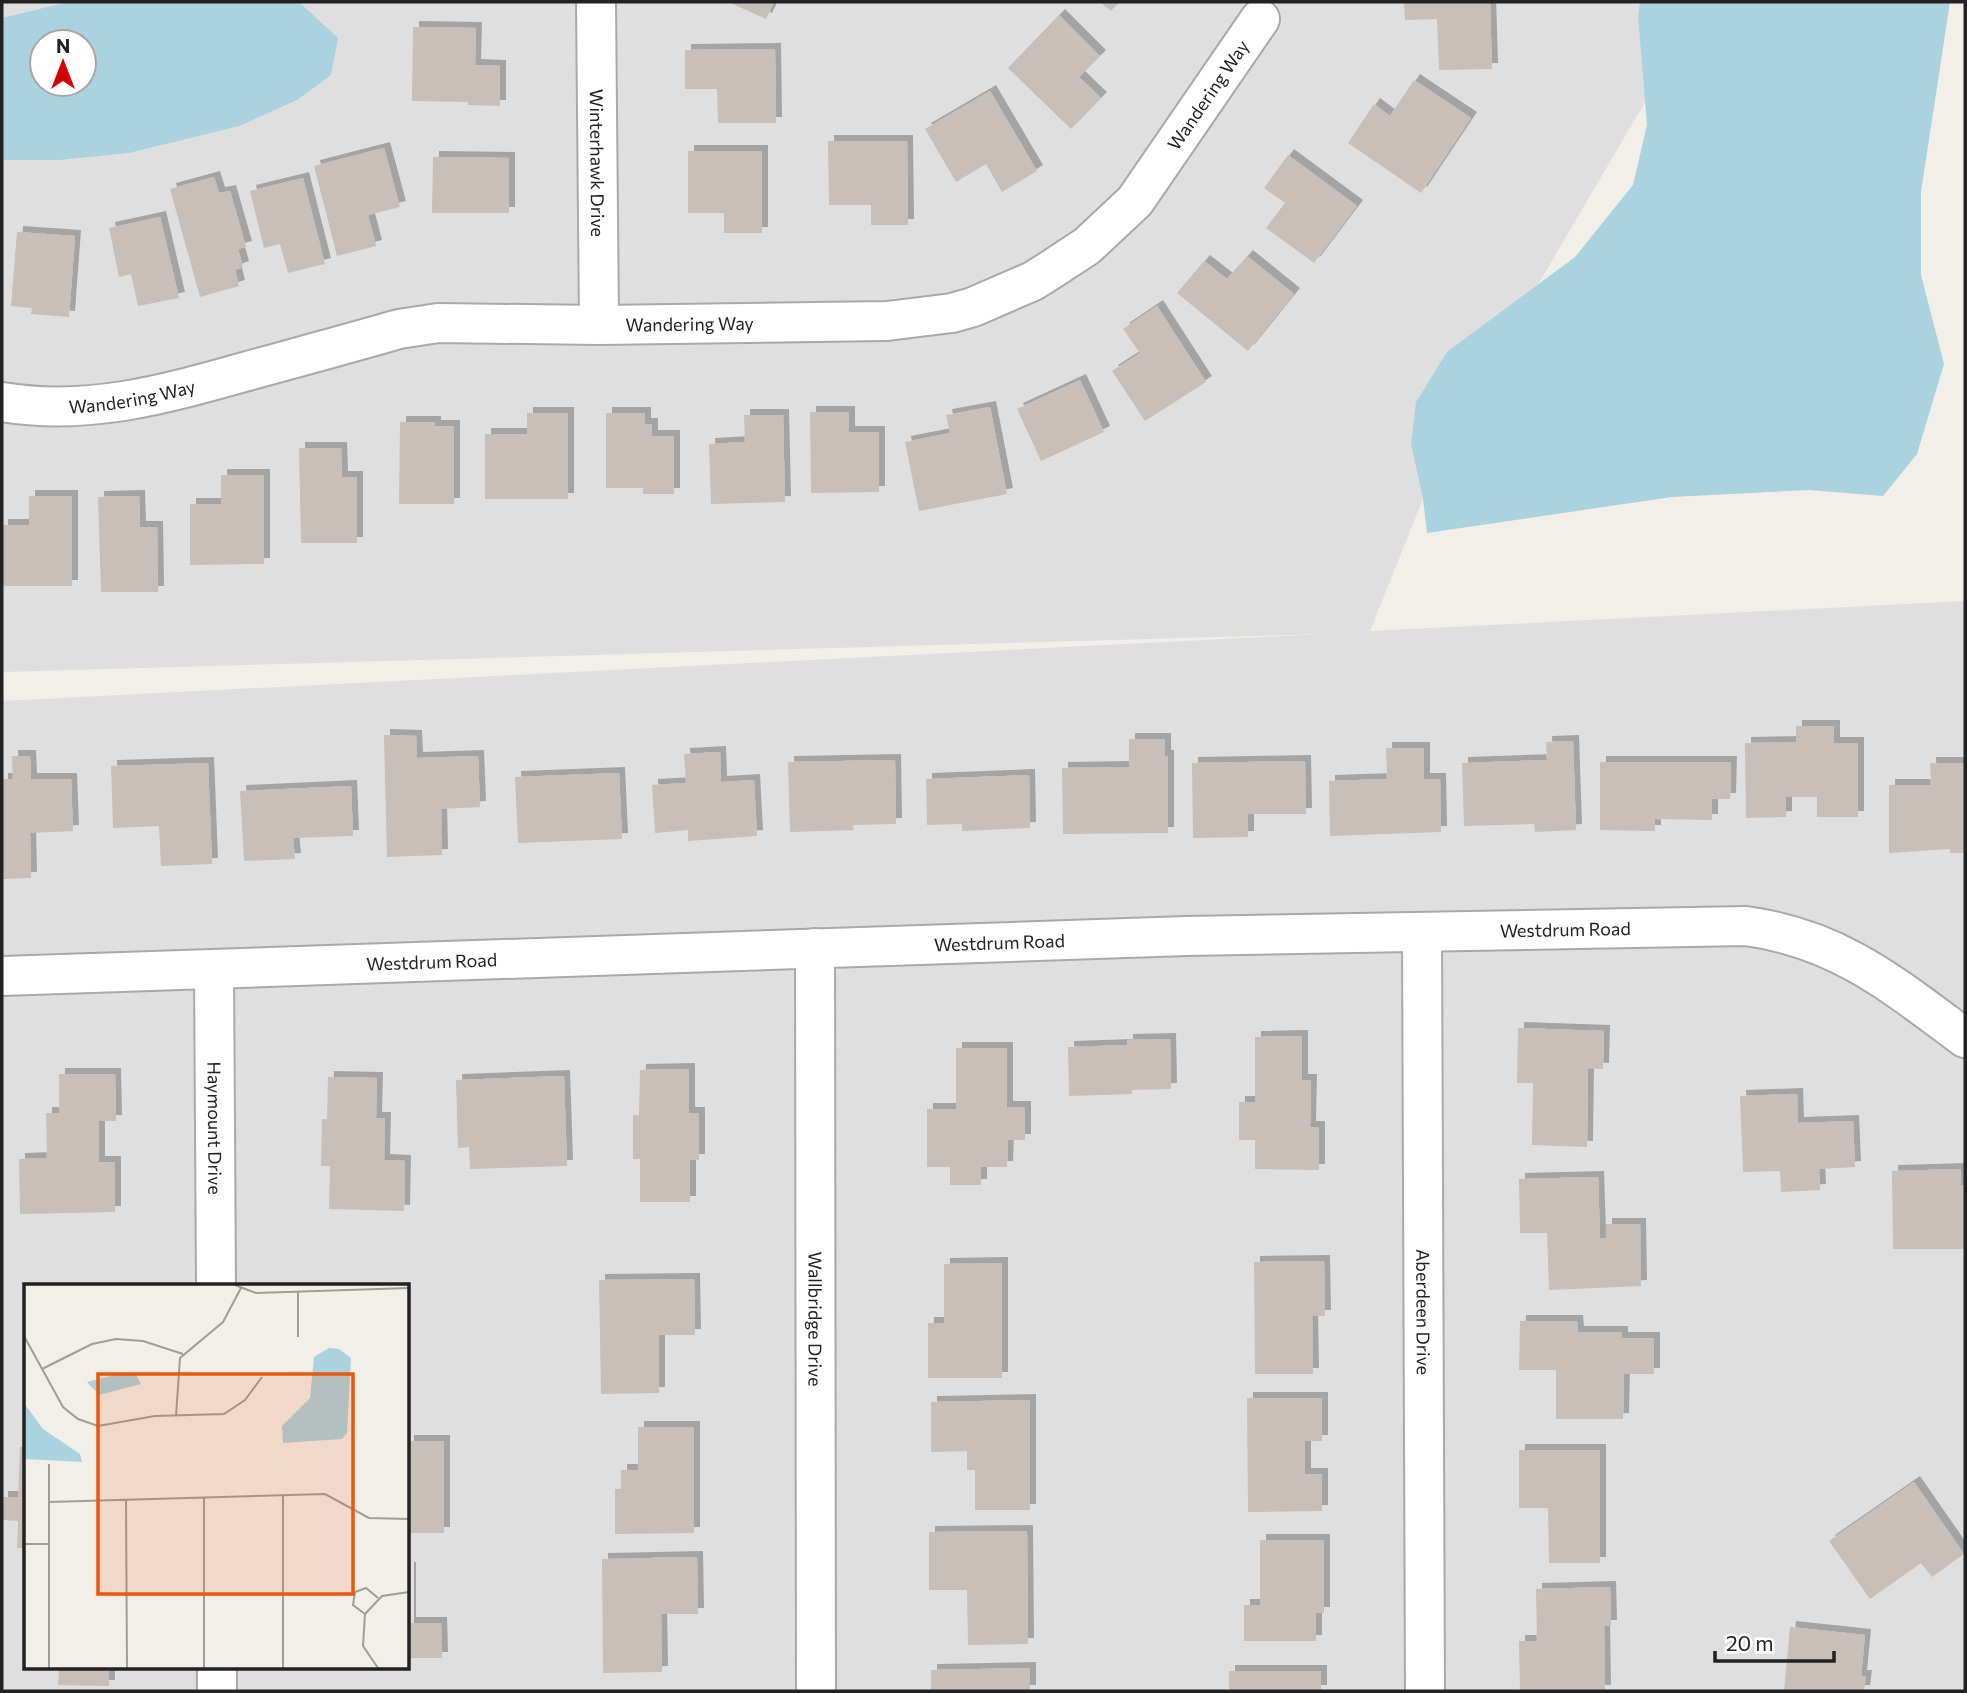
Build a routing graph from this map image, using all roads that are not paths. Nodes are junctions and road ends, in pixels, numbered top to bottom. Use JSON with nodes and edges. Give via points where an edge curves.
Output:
{"nodes":[{"id":1,"x":596,"y":2,"type":"edge"},
{"id":2,"x":1260,"y":19,"type":"dead end"},
{"id":3,"x":599,"y":325,"type":"junction"},
{"id":4,"x":2,"y":402,"type":"edge"},
{"id":5,"x":1422,"y":932,"type":"junction"},
{"id":6,"x":815,"y":948,"type":"junction"},
{"id":7,"x":214,"y":970,"type":"junction"},
{"id":8,"x":2,"y":976,"type":"edge"},
{"id":9,"x":1965,"y":1038,"type":"edge"},
{"id":10,"x":216,"y":1284,"type":"edge"},
{"id":11,"x":217,"y":1668,"type":"edge"},
{"id":12,"x":217,"y":1691,"type":"edge"},
{"id":13,"x":817,"y":1691,"type":"edge"},
{"id":14,"x":1424,"y":1691,"type":"edge"}],
"edges":[{"from":1,"to":3,"type":"street","name":"Winterhawk Drive"},
{"from":2,"to":3,"type":"street","name":"Wandering Way","via":[[1135,201],[1087,246],[1013,290],[952,313],[887,321]]},
{"from":3,"to":4,"type":"street","name":"Wandering Way","via":[[414,326],[150,397],[85,407]]},
{"from":5,"to":6,"type":"street","name":"Westdrum Road"},
{"from":5,"to":9,"type":"street","name":"Westdrum Road","via":[[1709,925],[1782,932],[1835,950],[1867,968]]},
{"from":5,"to":14,"type":"street","name":"Aberdeen Drive"},
{"from":6,"to":7,"type":"street","name":"Westdrum Road"},
{"from":6,"to":13,"type":"street","name":"Wallbridge Drive"},
{"from":7,"to":8,"type":"street","name":"Westdrum Road"},
{"from":7,"to":10,"type":"street","name":"Haymount Drive"},
{"from":11,"to":12,"type":"street"}]}
